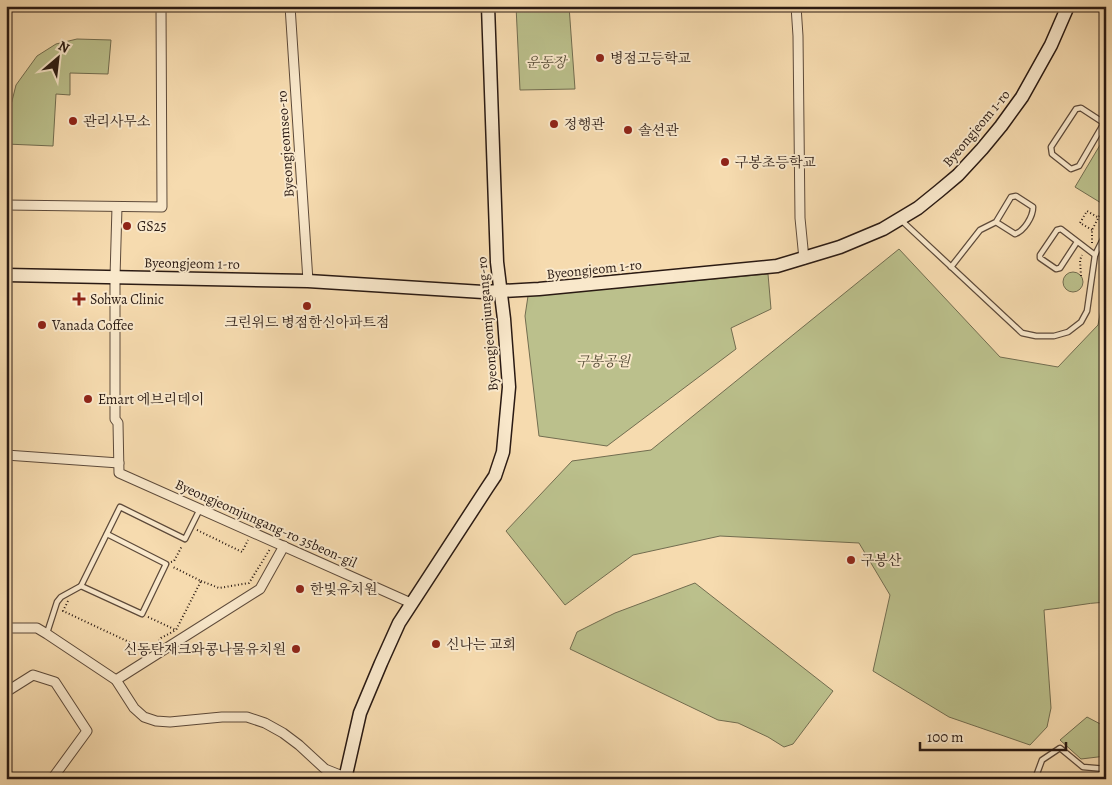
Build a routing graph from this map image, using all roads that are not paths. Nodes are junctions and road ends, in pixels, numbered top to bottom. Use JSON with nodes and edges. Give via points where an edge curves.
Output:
{"nodes":[{"id":1,"x":161,"y":6,"type":"edge"},
{"id":2,"x":290,"y":6,"type":"edge"},
{"id":3,"x":488,"y":6,"type":"edge"},
{"id":4,"x":796,"y":6,"type":"edge"},
{"id":5,"x":1068,"y":6,"type":"edge"},
{"id":6,"x":1105,"y":123,"type":"edge"},
{"id":7,"x":6,"y":205,"type":"edge"},
{"id":8,"x":117,"y":207,"type":"junction"},
{"id":9,"x":900,"y":219,"type":"junction"},
{"id":10,"x":996,"y":222,"type":"junction"},
{"id":11,"x":1106,"y":233,"type":"edge"},
{"id":12,"x":1077,"y":242,"type":"junction"},
{"id":13,"x":1095,"y":255,"type":"junction"},
{"id":14,"x":804,"y":259,"type":"junction"},
{"id":15,"x":950,"y":267,"type":"junction"},
{"id":16,"x":6,"y":274,"type":"edge"},
{"id":17,"x":115,"y":277,"type":"junction"},
{"id":18,"x":308,"y":281,"type":"junction"},
{"id":19,"x":500,"y":291,"type":"junction"},
{"id":20,"x":6,"y":455,"type":"edge"},
{"id":21,"x":119,"y":463,"type":"junction"},
{"id":22,"x":200,"y":509,"type":"junction"},
{"id":23,"x":107,"y":534,"type":"junction"},
{"id":24,"x":284,"y":546,"type":"junction"},
{"id":25,"x":81,"y":586,"type":"junction"},
{"id":26,"x":411,"y":603,"type":"junction"},
{"id":27,"x":6,"y":628,"type":"edge"},
{"id":28,"x":47,"y":634,"type":"junction"},
{"id":29,"x":116,"y":680,"type":"junction"},
{"id":30,"x":6,"y":692,"type":"edge"},
{"id":31,"x":1106,"y":769,"type":"edge"},
{"id":32,"x":346,"y":778,"type":"edge"},
{"id":33,"x":52,"y":779,"type":"edge"},
{"id":34,"x":1035,"y":779,"type":"edge"}],
"edges":[{"from":1,"to":8,"type":"street","via":[[162,207]]},
{"from":2,"to":18,"type":"street","name":"Byeongjeomseo-ro"},
{"from":3,"to":19,"type":"street","name":"Byeongjeomjungang-ro","via":[[496,262]]},
{"from":4,"to":14,"type":"street","via":[[800,218]]},
{"from":5,"to":9,"type":"street","name":"Byeongjeom 1-ro","via":[[1036,73],[1001,126],[958,175]]},
{"from":6,"to":6,"type":"lane","via":[[1081,108],[1076,109],[1051,147],[1052,154],[1071,169],[1079,166]]},
{"from":7,"to":8,"type":"street"},
{"from":8,"to":17,"type":"street"},
{"from":9,"to":14,"type":"street","name":"Byeongjeom 1-ro","via":[[883,229]]},
{"from":9,"to":15,"type":"lane"},
{"from":10,"to":10,"type":"lane","via":[[1015,234],[1020,233],[1033,214],[1033,207],[1016,196],[1011,197]]},
{"from":10,"to":15,"type":"lane","via":[[980,230]]},
{"from":11,"to":13,"type":"lane"},
{"from":12,"to":12,"type":"lane","via":[[1056,230],[1040,258],[1056,269],[1060,268]]},
{"from":12,"to":13,"type":"lane"},
{"from":13,"to":15,"type":"lane","via":[[1087,311],[1081,322],[1068,332],[1054,336],[1022,333]]},
{"from":14,"to":19,"type":"street","name":"Byeongjeom 1-ro","via":[[777,266]]},
{"from":16,"to":17,"type":"street","name":"Byeongjeom 1-ro"},
{"from":17,"to":18,"type":"street","name":"Byeongjeom 1-ro"},
{"from":17,"to":21,"type":"street","via":[[115,419],[118,423]]},
{"from":18,"to":19,"type":"street","name":"Byeongjeom 1-ro"},
{"from":19,"to":26,"type":"street","name":"Byeongjeomjungang-ro","via":[[509,387],[503,452],[487,488]]},
{"from":20,"to":21,"type":"street"},
{"from":21,"to":22,"type":"street","name":"Byeongjeomjungang-ro 35beon-gil","via":[[119,473]]},
{"from":22,"to":23,"type":"lane","via":[[185,539],[120,507]]},
{"from":22,"to":24,"type":"street","name":"Byeongjeomjungang-ro 35beon-gil"},
{"from":23,"to":25,"type":"lane"},
{"from":23,"to":25,"type":"lane","via":[[166,564],[142,614]]},
{"from":24,"to":26,"type":"street","name":"Byeongjeomjungang-ro 35beon-gil"},
{"from":24,"to":29,"type":"street","via":[[260,589]]},
{"from":25,"to":28,"type":"lane","via":[[56,602]]},
{"from":26,"to":32,"type":"street","name":"Byeongjeomjungang-ro","via":[[360,713]]},
{"from":27,"to":28,"type":"street","via":[[37,628]]},
{"from":28,"to":29,"type":"street"},
{"from":29,"to":32,"type":"street","via":[[134,708],[144,717],[170,722],[247,717],[283,734],[325,769]]},
{"from":30,"to":33,"type":"street","via":[[33,675],[54,682],[87,731]]},
{"from":31,"to":34,"type":"lane","via":[[1083,767],[1060,748],[1042,760]]}]}
